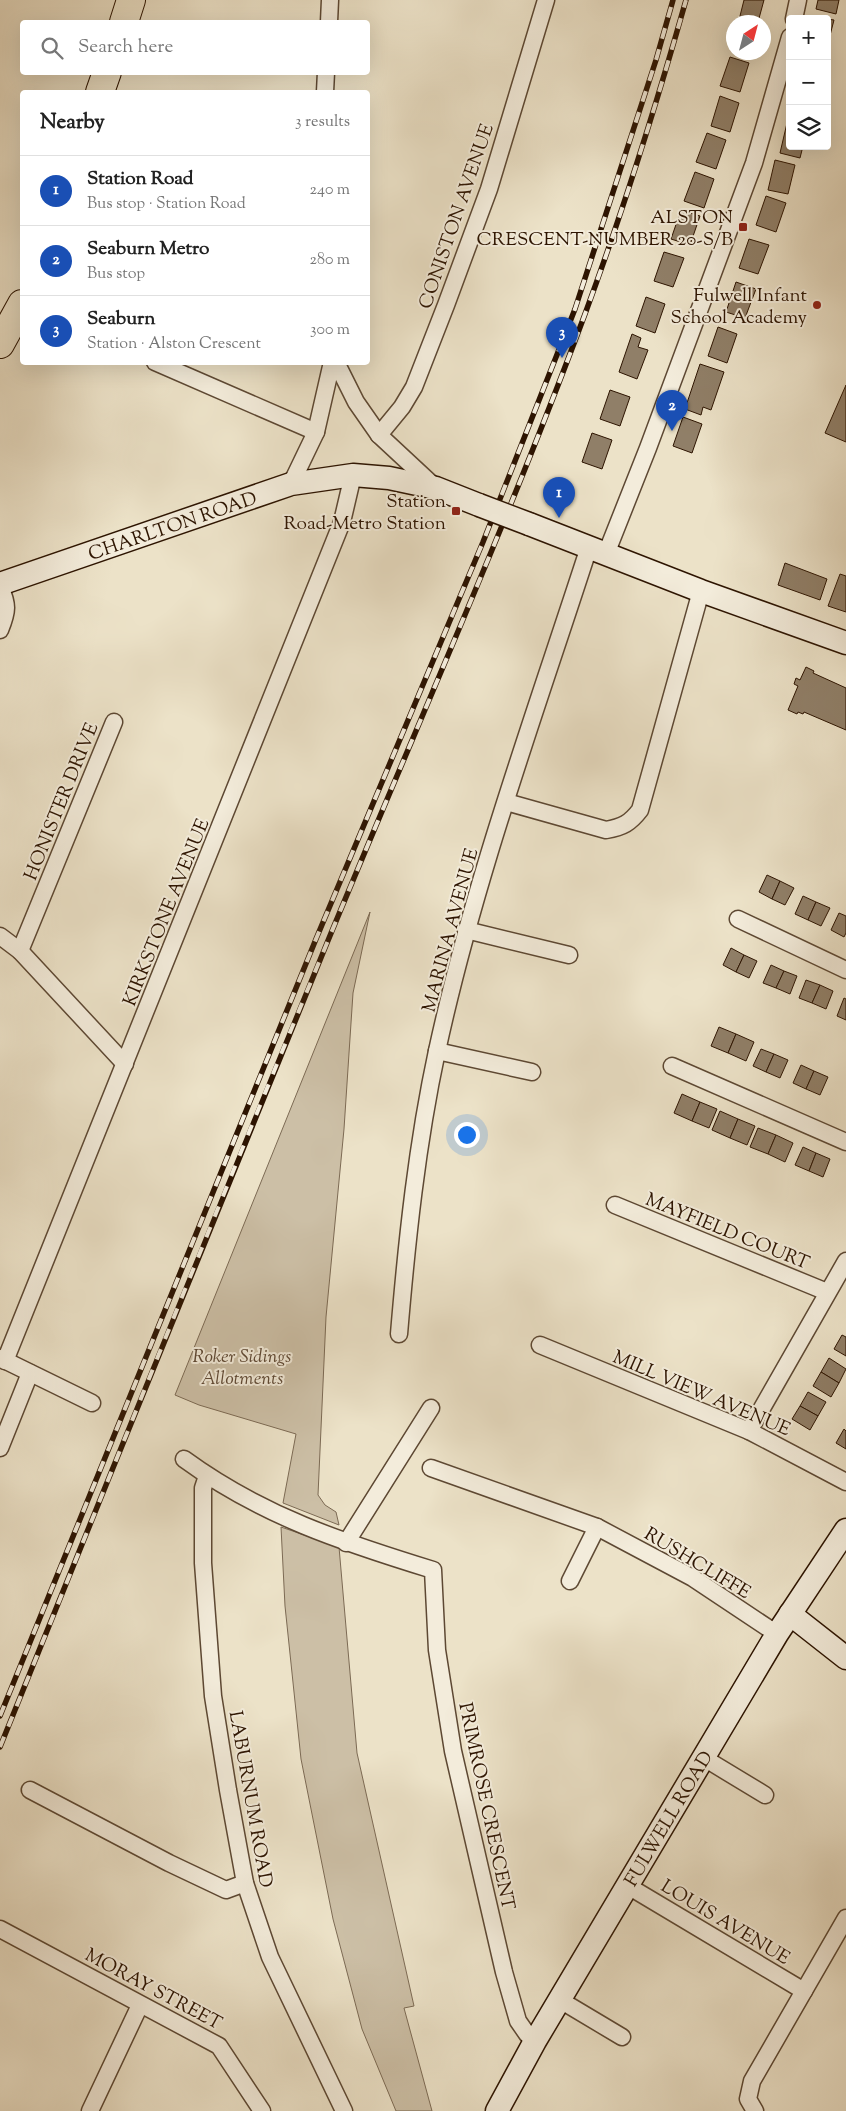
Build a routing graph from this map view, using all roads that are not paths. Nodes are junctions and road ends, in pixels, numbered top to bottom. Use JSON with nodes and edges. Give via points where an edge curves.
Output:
{"nodes":[{"id":1,"x":132,"y":0,"type":"edge"},
{"id":2,"x":330,"y":0,"type":"edge"},
{"id":3,"x":546,"y":0,"type":"edge"},
{"id":4,"x":798,"y":0,"type":"edge"},
{"id":5,"x":795,"y":15,"type":"edge"},
{"id":6,"x":125,"y":20,"type":"edge"},
{"id":7,"x":329,"y":20,"type":"edge"},
{"id":8,"x":786,"y":51,"type":"edge"},
{"id":9,"x":106,"y":75,"type":"edge"},
{"id":10,"x":326,"y":75,"type":"edge"},
{"id":11,"x":101,"y":90,"type":"edge"},
{"id":12,"x":326,"y":90,"type":"edge"},
{"id":13,"x":20,"y":308,"type":"edge"},
{"id":14,"x":0,"y":344,"type":"edge"},
{"id":15,"x":162,"y":365,"type":"edge"},
{"id":16,"x":331,"y":365,"type":"edge"},
{"id":17,"x":338,"y":365,"type":"edge"},
{"id":18,"x":316,"y":432,"type":"junction"},
{"id":19,"x":379,"y":436,"type":"junction"},
{"id":20,"x":354,"y":475,"type":"junction"},
{"id":21,"x":291,"y":484,"type":"junction"},
{"id":22,"x":436,"y":488,"type":"junction"},
{"id":23,"x":597,"y":550,"type":"junction"},
{"id":24,"x":0,"y":585,"type":"edge"},
{"id":25,"x":701,"y":591,"type":"junction"},
{"id":26,"x":0,"y":630,"type":"edge"},
{"id":27,"x":846,"y":643,"type":"edge"},
{"id":28,"x":114,"y":722,"type":"dead end"},
{"id":29,"x":506,"y":802,"type":"junction"},
{"id":30,"x":738,"y":919,"type":"dead end"},
{"id":31,"x":466,"y":930,"type":"junction"},
{"id":32,"x":0,"y":936,"type":"edge"},
{"id":33,"x":20,"y":951,"type":"junction"},
{"id":34,"x":569,"y":956,"type":"dead end"},
{"id":35,"x":846,"y":970,"type":"edge"},
{"id":36,"x":437,"y":1051,"type":"junction"},
{"id":37,"x":125,"y":1064,"type":"junction"},
{"id":38,"x":672,"y":1066,"type":"dead end"},
{"id":39,"x":532,"y":1072,"type":"dead end"},
{"id":40,"x":846,"y":1142,"type":"edge"},
{"id":41,"x":614,"y":1205,"type":"dead end"},
{"id":42,"x":846,"y":1260,"type":"edge"},
{"id":43,"x":827,"y":1292,"type":"junction"},
{"id":44,"x":399,"y":1334,"type":"dead end"},
{"id":45,"x":540,"y":1345,"type":"dead end"},
{"id":46,"x":3,"y":1360,"type":"edge"},
{"id":47,"x":30,"y":1373,"type":"junction"},
{"id":48,"x":92,"y":1403,"type":"dead end"},
{"id":49,"x":431,"y":1408,"type":"dead end"},
{"id":50,"x":750,"y":1431,"type":"junction"},
{"id":51,"x":0,"y":1448,"type":"edge"},
{"id":52,"x":184,"y":1459,"type":"dead end"},
{"id":53,"x":431,"y":1468,"type":"dead end"},
{"id":54,"x":207,"y":1476,"type":"junction"},
{"id":55,"x":846,"y":1482,"type":"edge"},
{"id":56,"x":597,"y":1527,"type":"junction"},
{"id":57,"x":846,"y":1530,"type":"edge"},
{"id":58,"x":346,"y":1543,"type":"junction"},
{"id":59,"x":570,"y":1581,"type":"dead end"},
{"id":60,"x":790,"y":1614,"type":"junction"},
{"id":61,"x":778,"y":1634,"type":"junction"},
{"id":62,"x":846,"y":1658,"type":"edge"},
{"id":63,"x":704,"y":1758,"type":"junction"},
{"id":64,"x":30,"y":1790,"type":"dead end"},
{"id":65,"x":765,"y":1795,"type":"dead end"},
{"id":66,"x":245,"y":1883,"type":"junction"},
{"id":67,"x":628,"y":1886,"type":"junction"},
{"id":68,"x":846,"y":1918,"type":"edge"},
{"id":69,"x":0,"y":1929,"type":"edge"},
{"id":70,"x":804,"y":1991,"type":"junction"},
{"id":71,"x":560,"y":2000,"type":"junction"},
{"id":72,"x":140,"y":2005,"type":"junction"},
{"id":73,"x":622,"y":2037,"type":"dead end"},
{"id":74,"x":535,"y":2041,"type":"junction"},
{"id":75,"x":752,"y":2105,"type":"edge"},
{"id":76,"x":90,"y":2111,"type":"edge"},
{"id":77,"x":262,"y":2111,"type":"edge"},
{"id":78,"x":344,"y":2111,"type":"edge"},
{"id":79,"x":497,"y":2111,"type":"edge"}],
"edges":[{"from":1,"to":6,"type":"highway"},
{"from":2,"to":7,"type":"street"},
{"from":3,"to":19,"type":"street","name":"CONISTON AVENUE","via":[[489,189],[446,305],[414,387]]},
{"from":4,"to":5,"type":"street"},
{"from":8,"to":23,"type":"street","name":"MARINA AVENUE","via":[[754,163],[648,448]]},
{"from":9,"to":11,"type":"highway"},
{"from":10,"to":12,"type":"street"},
{"from":13,"to":14,"type":"highway"},
{"from":15,"to":18,"type":"street"},
{"from":16,"to":18,"type":"street"},
{"from":17,"to":19,"type":"street","via":[[356,402]]},
{"from":18,"to":21,"type":"street"},
{"from":19,"to":22,"type":"street"},
{"from":20,"to":21,"type":"main road","name":"CHARLTON ROAD"},
{"from":20,"to":22,"type":"main road","name":"CHARLTON ROAD","via":[[389,478]]},
{"from":20,"to":37,"type":"street","name":"KIRKSTONE AVENUE","via":[[342,522]]},
{"from":21,"to":24,"type":"main road","name":"CHARLTON ROAD"},
{"from":22,"to":23,"type":"main road","name":"CHARLTON ROAD","bridge":true},
{"from":23,"to":25,"type":"main road","name":"CHARLTON ROAD"},
{"from":23,"to":29,"type":"street","name":"MARINA AVENUE"},
{"from":24,"to":26,"type":"street","via":[[7,601]]},
{"from":25,"to":27,"type":"main road","name":"CHARLTON ROAD"},
{"from":25,"to":29,"type":"street","via":[[640,810],[630,822],[620,828],[606,830]]},
{"from":28,"to":33,"type":"street","name":"HONISTER DRIVE"},
{"from":29,"to":31,"type":"street","name":"MARINA AVENUE"},
{"from":30,"to":35,"type":"street"},
{"from":31,"to":34,"type":"street"},
{"from":31,"to":36,"type":"street","name":"MARINA AVENUE"},
{"from":32,"to":33,"type":"street"},
{"from":33,"to":37,"type":"street"},
{"from":36,"to":39,"type":"street"},
{"from":36,"to":44,"type":"street","name":"MARINA AVENUE","via":[[421,1134]]},
{"from":37,"to":46,"type":"street","name":"KIRKSTONE AVENUE"},
{"from":38,"to":40,"type":"street"},
{"from":41,"to":43,"type":"street","name":"MAYFIELD COURT"},
{"from":42,"to":43,"type":"street"},
{"from":43,"to":50,"type":"street"},
{"from":45,"to":50,"type":"street","name":"MILL VIEW AVENUE"},
{"from":46,"to":47,"type":"street"},
{"from":47,"to":48,"type":"street"},
{"from":47,"to":51,"type":"street"},
{"from":49,"to":58,"type":"street","via":[[415,1420]]},
{"from":50,"to":55,"type":"street","name":"MILL VIEW AVENUE"},
{"from":52,"to":54,"type":"street"},
{"from":53,"to":56,"type":"street","name":"RUSHCLIFFE"},
{"from":54,"to":58,"type":"street","via":[[273,1513]]},
{"from":54,"to":66,"type":"street","name":"LABURNUM ROAD","via":[[203,1488],[203,1563],[213,1696]]},
{"from":56,"to":59,"type":"street"},
{"from":56,"to":61,"type":"street","name":"RUSHCLIFFE","via":[[693,1578]]},
{"from":57,"to":60,"type":"main road","name":"FULWELL ROAD"},
{"from":58,"to":74,"type":"street","name":"PRIMROSE CRESCENT","via":[[433,1570],[437,1650],[455,1760],[504,1972],[518,2021]]},
{"from":60,"to":61,"type":"main road","name":"FULWELL ROAD"},
{"from":60,"to":62,"type":"main road"},
{"from":61,"to":63,"type":"main road","name":"FULWELL ROAD"},
{"from":63,"to":65,"type":"street"},
{"from":63,"to":67,"type":"main road","name":"FULWELL ROAD"},
{"from":64,"to":66,"type":"street","via":[[226,1890]]},
{"from":66,"to":78,"type":"street","name":"LABURNUM ROAD","via":[[270,1957]]},
{"from":67,"to":70,"type":"street","name":"LOUIS AVENUE"},
{"from":67,"to":71,"type":"main road","name":"FULWELL ROAD"},
{"from":68,"to":70,"type":"street"},
{"from":69,"to":72,"type":"street","name":"MORAY STREET"},
{"from":70,"to":75,"type":"street","via":[[752,2081]]},
{"from":71,"to":73,"type":"street"},
{"from":71,"to":74,"type":"main road","name":"FULWELL ROAD"},
{"from":72,"to":76,"type":"street"},
{"from":72,"to":77,"type":"street","name":"MORAY STREET","via":[[219,2046]]},
{"from":74,"to":79,"type":"main road","name":"FULWELL ROAD"}]}
